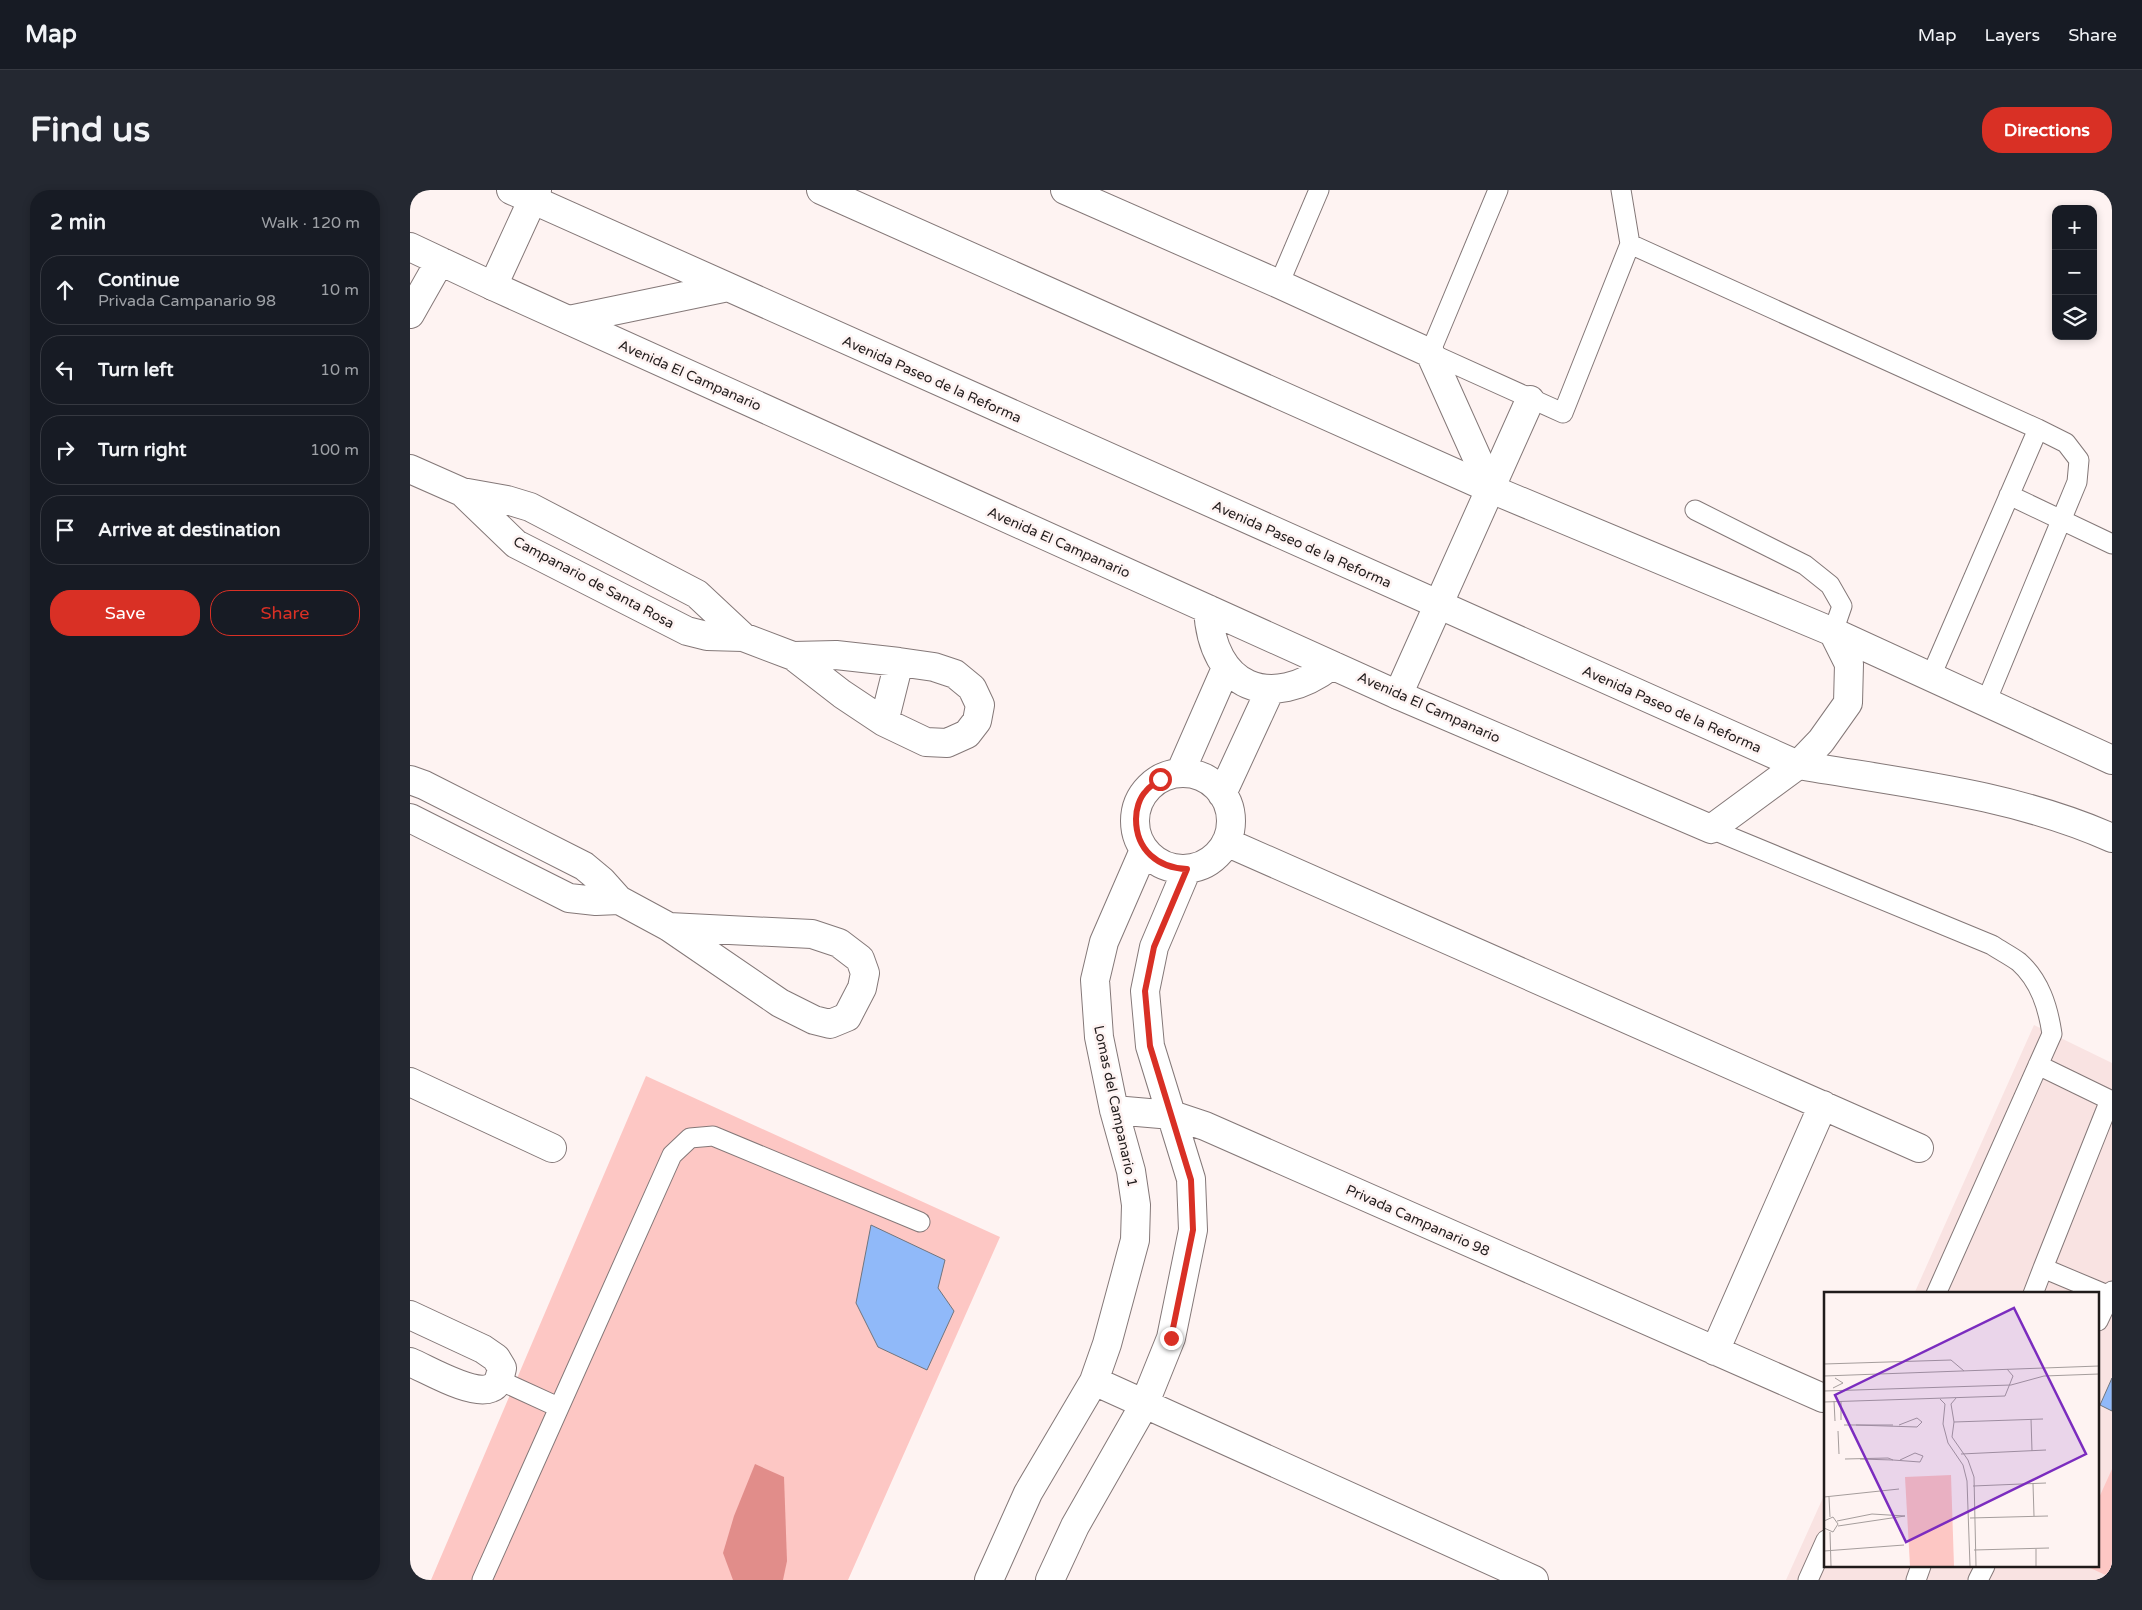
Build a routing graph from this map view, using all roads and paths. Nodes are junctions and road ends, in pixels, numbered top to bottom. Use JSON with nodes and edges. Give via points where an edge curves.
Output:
{"nodes":[{"id":1,"x":821,"y":190,"type":"edge"},
{"id":2,"x":1065,"y":190,"type":"edge"},
{"id":3,"x":1319,"y":190,"type":"edge"},
{"id":4,"x":1498,"y":190,"type":"edge"},
{"id":5,"x":1621,"y":190,"type":"edge"},
{"id":6,"x":527,"y":193,"type":"edge"},
{"id":7,"x":1630,"y":244,"type":"junction"},
{"id":8,"x":410,"y":247,"type":"edge"},
{"id":9,"x":440,"y":261,"type":"junction"},
{"id":10,"x":1279,"y":284,"type":"junction"},
{"id":11,"x":493,"y":286,"type":"junction"},
{"id":12,"x":728,"y":287,"type":"junction"},
{"id":13,"x":410,"y":314,"type":"edge"},
{"id":14,"x":569,"y":320,"type":"junction"},
{"id":15,"x":1430,"y":353,"type":"junction"},
{"id":16,"x":1530,"y":400,"type":"junction"},
{"id":17,"x":2038,"y":429,"type":"junction"},
{"id":18,"x":410,"y":469,"type":"edge"},
{"id":19,"x":1491,"y":489,"type":"junction"},
{"id":20,"x":462,"y":492,"type":"junction"},
{"id":21,"x":2009,"y":495,"type":"junction"},
{"id":22,"x":1695,"y":510,"type":"dead end"},
{"id":23,"x":2061,"y":519,"type":"junction"},
{"id":24,"x":2112,"y":544,"type":"edge"},
{"id":25,"x":1438,"y":606,"type":"junction"},
{"id":26,"x":1208,"y":609,"type":"junction"},
{"id":27,"x":1833,"y":632,"type":"junction"},
{"id":28,"x":743,"y":637,"type":"junction"},
{"id":29,"x":793,"y":656,"type":"junction"},
{"id":30,"x":899,"y":662,"type":"junction"},
{"id":31,"x":1332,"y":665,"type":"junction"},
{"id":32,"x":1226,"y":668,"type":"junction"},
{"id":33,"x":1931,"y":676,"type":"junction"},
{"id":34,"x":1270,"y":690,"type":"junction"},
{"id":35,"x":1398,"y":695,"type":"junction"},
{"id":36,"x":1986,"y":702,"type":"junction"},
{"id":37,"x":884,"y":722,"type":"junction"},
{"id":38,"x":2112,"y":760,"type":"edge"},
{"id":39,"x":1798,"y":765,"type":"junction"},
{"id":40,"x":1180,"y":773,"type":"junction"},
{"id":41,"x":410,"y":780,"type":"edge"},
{"id":42,"x":1222,"y":794,"type":"junction"},
{"id":43,"x":410,"y":818,"type":"edge"},
{"id":44,"x":1711,"y":829,"type":"junction"},
{"id":45,"x":2112,"y":838,"type":"edge"},
{"id":46,"x":1226,"y":842,"type":"junction"},
{"id":47,"x":1144,"y":850,"type":"junction"},
{"id":48,"x":1187,"y":869,"type":"junction"},
{"id":49,"x":619,"y":900,"type":"junction"},
{"id":50,"x":669,"y":927,"type":"junction"},
{"id":51,"x":2038,"y":1065,"type":"junction"},
{"id":52,"x":410,"y":1082,"type":"edge"},
{"id":53,"x":2111,"y":1101,"type":"edge"},
{"id":54,"x":1823,"y":1105,"type":"junction"},
{"id":55,"x":1114,"y":1110,"type":"junction"},
{"id":56,"x":1172,"y":1115,"type":"junction"},
{"id":57,"x":552,"y":1148,"type":"dead end"},
{"id":58,"x":1919,"y":1148,"type":"dead end"},
{"id":59,"x":920,"y":1222,"type":"dead end"},
{"id":60,"x":2043,"y":1268,"type":"junction"},
{"id":61,"x":1937,"y":1292,"type":"edge"},
{"id":62,"x":2034,"y":1292,"type":"edge"},
{"id":63,"x":2111,"y":1294,"type":"edge"},
{"id":64,"x":410,"y":1315,"type":"edge"},
{"id":65,"x":2100,"y":1317,"type":"edge"},
{"id":66,"x":1715,"y":1351,"type":"junction"},
{"id":67,"x":410,"y":1362,"type":"edge"},
{"id":68,"x":499,"y":1380,"type":"junction"},
{"id":69,"x":1094,"y":1381,"type":"junction"},
{"id":70,"x":1823,"y":1398,"type":"dead end"},
{"id":71,"x":1144,"y":1405,"type":"junction"},
{"id":72,"x":558,"y":1407,"type":"junction"},
{"id":73,"x":1824,"y":1544,"type":"edge"},
{"id":74,"x":1920,"y":1568,"type":"edge"},
{"id":75,"x":1984,"y":1568,"type":"edge"},
{"id":76,"x":482,"y":1580,"type":"edge"},
{"id":77,"x":989,"y":1580,"type":"edge"},
{"id":78,"x":1050,"y":1580,"type":"edge"},
{"id":79,"x":1534,"y":1580,"type":"edge"},
{"id":80,"x":1808,"y":1580,"type":"edge"},
{"id":81,"x":1916,"y":1580,"type":"edge"},
{"id":82,"x":1978,"y":1580,"type":"edge"}],
"edges":[{"from":1,"to":19,"type":"street"},
{"from":2,"to":10,"type":"street"},
{"from":3,"to":10,"type":"lane"},
{"from":4,"to":15,"type":"lane"},
{"from":5,"to":7,"type":"lane"},
{"from":6,"to":11,"type":"street"},
{"from":6,"to":12,"type":"street","name":"Avenida Paseo de la Reforma"},
{"from":7,"to":16,"type":"lane","via":[[1563,413]]},
{"from":7,"to":17,"type":"lane"},
{"from":8,"to":9,"type":"street","name":"Avenida El Campanario"},
{"from":9,"to":11,"type":"street","name":"Avenida El Campanario"},
{"from":9,"to":13,"type":"street"},
{"from":10,"to":15,"type":"street"},
{"from":11,"to":14,"type":"street","name":"Avenida El Campanario"},
{"from":12,"to":14,"type":"street"},
{"from":12,"to":25,"type":"street","name":"Avenida Paseo de la Reforma"},
{"from":14,"to":26,"type":"street","name":"Avenida El Campanario"},
{"from":15,"to":16,"type":"lane"},
{"from":15,"to":19,"type":"street"},
{"from":16,"to":19,"type":"street"},
{"from":17,"to":21,"type":"lane"},
{"from":17,"to":23,"type":"lane","via":[[2066,443],[2079,460],[2077,482]]},
{"from":18,"to":20,"type":"street","name":"Campanario de Santa Rosa"},
{"from":19,"to":25,"type":"street"},
{"from":19,"to":27,"type":"street"},
{"from":20,"to":28,"type":"street","name":"Campanario de Santa Rosa","via":[[507,500],[538,511],[697,594]]},
{"from":20,"to":28,"type":"street","name":"Campanario de Santa Rosa","via":[[516,544],[687,631],[707,636]]},
{"from":21,"to":23,"type":"lane"},
{"from":21,"to":33,"type":"lane"},
{"from":22,"to":27,"type":"lane","via":[[1805,565],[1830,585],[1842,606]]},
{"from":23,"to":24,"type":"lane"},
{"from":23,"to":36,"type":"lane"},
{"from":25,"to":35,"type":"street"},
{"from":25,"to":39,"type":"street","name":"Avenida Paseo de la Reforma"},
{"from":26,"to":31,"type":"street","name":"Avenida El Campanario"},
{"from":26,"to":32,"type":"street","via":[[1209,630],[1215,650]]},
{"from":27,"to":33,"type":"street"},
{"from":27,"to":39,"type":"street","via":[[1849,664],[1848,703],[1821,741]]},
{"from":28,"to":29,"type":"street","name":"Campanario de Santa Rosa"},
{"from":29,"to":30,"type":"street","name":"Campanario de Santa Rosa","via":[[836,655]]},
{"from":29,"to":37,"type":"street","name":"Campanario de Santa Rosa"},
{"from":30,"to":37,"type":"street"},
{"from":30,"to":37,"type":"street","name":"Campanario de Santa Rosa","via":[[955,674],[972,688],[980,705],[977,721],[967,734],[947,743],[926,742]]},
{"from":31,"to":34,"type":"street","via":[[1303,683]]},
{"from":31,"to":35,"type":"street","name":"Avenida El Campanario"},
{"from":32,"to":34,"type":"street","via":[[1239,679]]},
{"from":32,"to":40,"type":"street"},
{"from":33,"to":36,"type":"street"},
{"from":34,"to":42,"type":"street"},
{"from":35,"to":44,"type":"street","name":"Avenida El Campanario"},
{"from":36,"to":38,"type":"street"},
{"from":39,"to":44,"type":"street"},
{"from":39,"to":45,"type":"street","name":"Avenida Paseo de la Reforma","via":[[2006,801]]},
{"from":40,"to":42,"type":"street","via":[[1196,775]]},
{"from":40,"to":47,"type":"street","via":[[1160,779],[1145,792],[1136,810],[1136,831]]},
{"from":41,"to":49,"type":"street","via":[[584,866]]},
{"from":42,"to":46,"type":"street","via":[[1231,826]]},
{"from":43,"to":49,"type":"street","via":[[569,898],[596,902]]},
{"from":44,"to":51,"type":"lane","via":[[1992,945],[2019,962],[2033,978],[2049,1013],[2052,1034]]},
{"from":46,"to":48,"type":"street","via":[[1217,855],[1203,865]]},
{"from":46,"to":54,"type":"street"},
{"from":47,"to":48,"type":"street","via":[[1163,865]]},
{"from":47,"to":55,"type":"street","name":"Lomas del Campanario 1","via":[[1104,942],[1095,980],[1099,1037]]},
{"from":48,"to":56,"type":"street","via":[[1154,947],[1145,991],[1150,1046]]},
{"from":49,"to":50,"type":"street"},
{"from":50,"to":50,"type":"street","via":[[780,1004],[814,1020],[830,1024],[847,1017],[862,988],[865,973],[860,959],[839,943],[812,934]]},
{"from":51,"to":53,"type":"lane"},
{"from":51,"to":61,"type":"lane"},
{"from":52,"to":57,"type":"street"},
{"from":53,"to":60,"type":"lane"},
{"from":54,"to":58,"type":"street"},
{"from":54,"to":66,"type":"street"},
{"from":55,"to":56,"type":"street","name":"Privada Campanario 98"},
{"from":55,"to":69,"type":"street","name":"Lomas del Campanario 1","via":[[1132,1170],[1135,1240]]},
{"from":56,"to":66,"type":"street","name":"Privada Campanario 98","via":[[1205,1126]]},
{"from":56,"to":71,"type":"street","via":[[1191,1180],[1193,1230],[1171,1338]]},
{"from":59,"to":72,"type":"lane","via":[[713,1136],[690,1138],[672,1155]]},
{"from":60,"to":62,"type":"lane"},
{"from":60,"to":63,"type":"lane"},
{"from":63,"to":65,"type":"lane"},
{"from":64,"to":68,"type":"street","via":[[496,1358],[502,1368]]},
{"from":66,"to":70,"type":"street","name":"Privada Campanario 98"},
{"from":67,"to":68,"type":"street","via":[[466,1387],[493,1388]]},
{"from":68,"to":72,"type":"lane"},
{"from":69,"to":71,"type":"street"},
{"from":69,"to":77,"type":"street","name":"Lomas del Campanario 1","via":[[1028,1493]]},
{"from":71,"to":78,"type":"street","via":[[1075,1526]]},
{"from":71,"to":79,"type":"street"},
{"from":72,"to":76,"type":"lane"},
{"from":73,"to":80,"type":"lane"},
{"from":74,"to":81,"type":"lane"},
{"from":75,"to":82,"type":"lane"}]}
